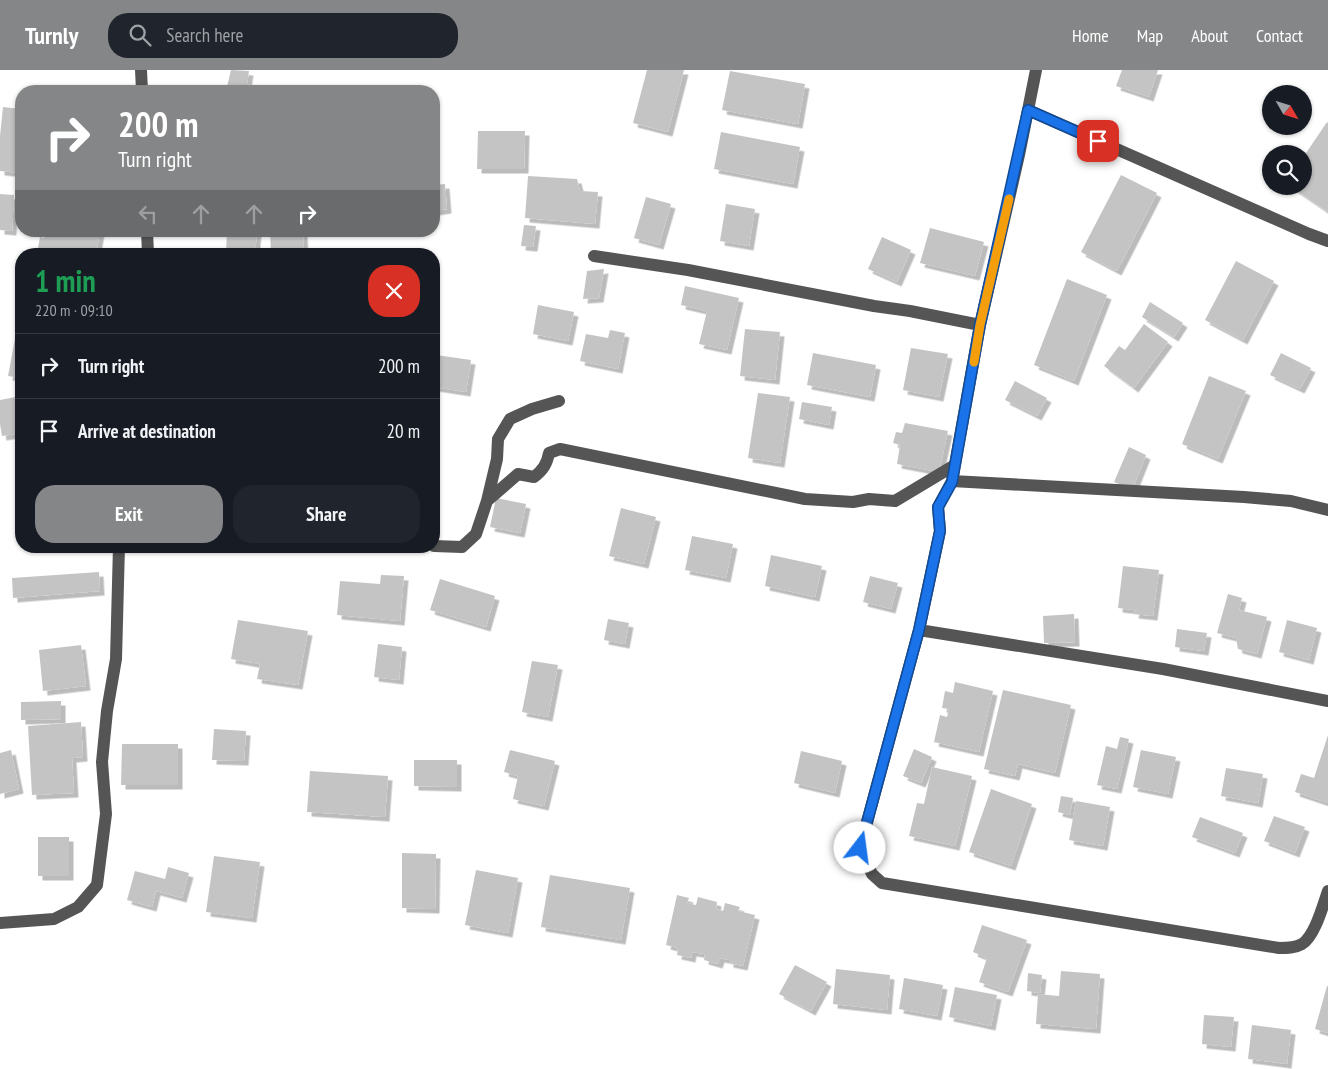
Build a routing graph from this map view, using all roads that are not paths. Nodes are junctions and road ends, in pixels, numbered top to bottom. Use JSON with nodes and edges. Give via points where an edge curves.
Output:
{"nodes":[{"id":1,"x":141,"y":70,"type":"edge"},
{"id":2,"x":1036,"y":70,"type":"edge"},
{"id":3,"x":142,"y":85,"type":"edge"},
{"id":4,"x":1028,"y":110,"type":"junction"},
{"id":5,"x":1328,"y":241,"type":"edge"},
{"id":6,"x":594,"y":256,"type":"dead end"},
{"id":7,"x":980,"y":325,"type":"junction"},
{"id":8,"x":559,"y":401,"type":"dead end"},
{"id":9,"x":955,"y":465,"type":"junction"},
{"id":10,"x":952,"y":482,"type":"junction"},
{"id":11,"x":487,"y":501,"type":"junction"},
{"id":12,"x":1328,"y":510,"type":"edge"},
{"id":13,"x":440,"y":546,"type":"edge"},
{"id":14,"x":119,"y":553,"type":"edge"},
{"id":15,"x":919,"y":630,"type":"junction"},
{"id":16,"x":1328,"y":701,"type":"edge"},
{"id":17,"x":1328,"y":891,"type":"edge"},
{"id":18,"x":0,"y":923,"type":"edge"}],
"edges":[{"from":1,"to":3,"type":"street"},
{"from":2,"to":4,"type":"street"},
{"from":4,"to":5,"type":"street"},
{"from":4,"to":7,"type":"street"},
{"from":6,"to":7,"type":"street","via":[[688,270]]},
{"from":7,"to":9,"type":"street"},
{"from":8,"to":11,"type":"street","via":[[510,419],[498,439],[497,459]]},
{"from":9,"to":10,"type":"street"},
{"from":9,"to":11,"type":"street","via":[[895,501],[869,499],[853,502],[805,499],[560,449],[549,452],[543,470],[534,477],[518,474]]},
{"from":10,"to":12,"type":"street","via":[[1244,496],[1291,501]]},
{"from":10,"to":15,"type":"street","via":[[938,507],[940,531]]},
{"from":11,"to":13,"type":"street","via":[[476,534],[462,547]]},
{"from":14,"to":18,"type":"street","via":[[116,660],[102,762],[106,814],[97,885],[78,907],[54,918]]},
{"from":15,"to":16,"type":"street","via":[[1163,669]]},
{"from":15,"to":17,"type":"street","via":[[860,848],[872,874],[882,883],[1279,948],[1292,948],[1303,943],[1312,933]]}]}
